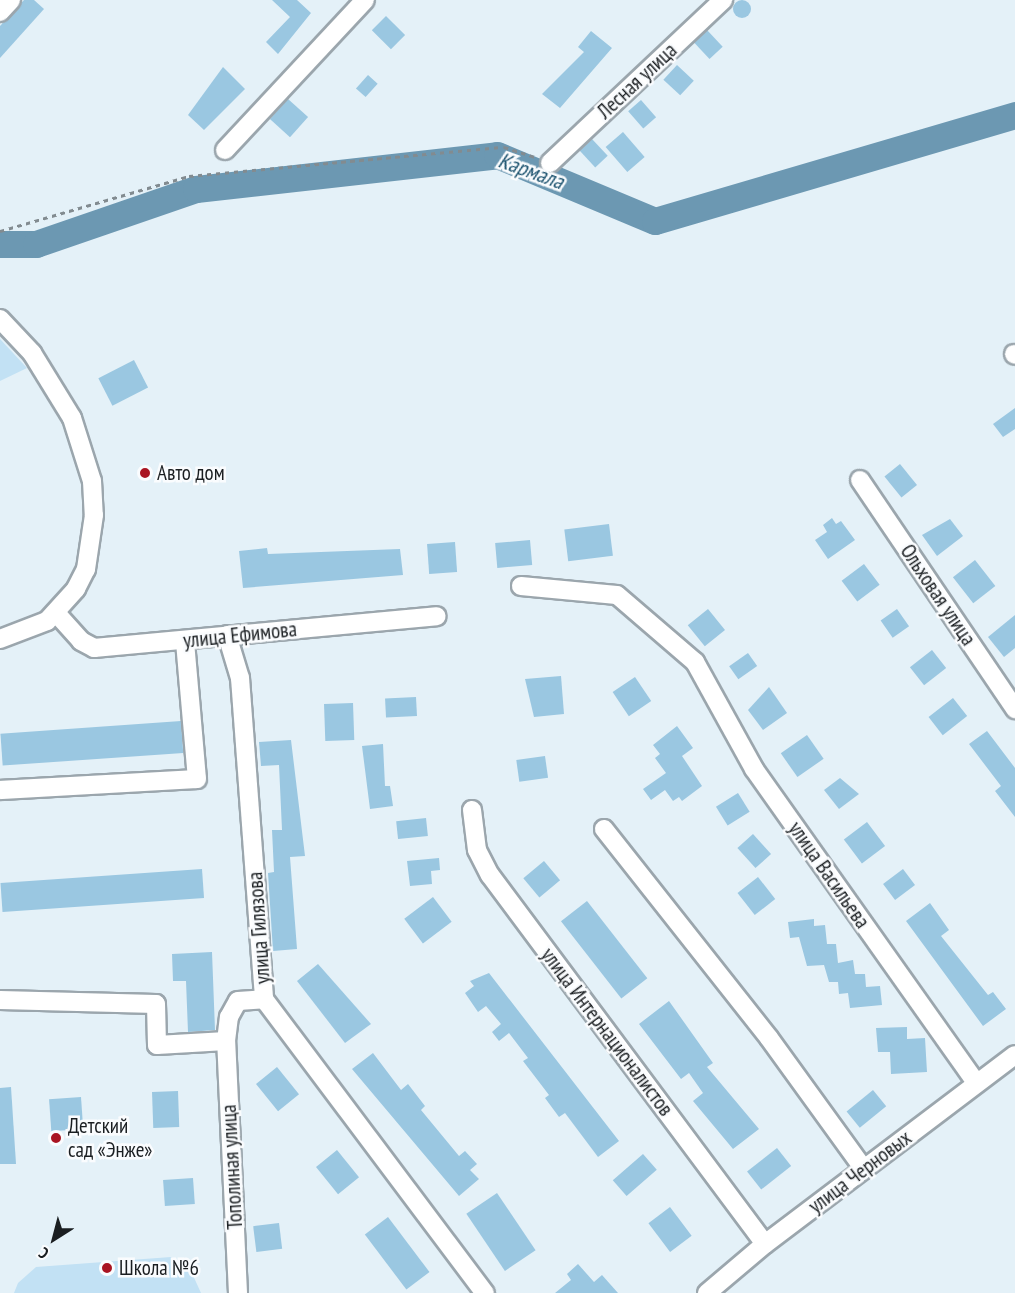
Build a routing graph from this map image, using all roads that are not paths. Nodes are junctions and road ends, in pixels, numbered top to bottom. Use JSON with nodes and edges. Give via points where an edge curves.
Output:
{"nodes":[{"id":1,"x":11,"y":0,"type":"edge"},
{"id":2,"x":365,"y":0,"type":"edge"},
{"id":3,"x":722,"y":1,"type":"edge"},
{"id":4,"x":0,"y":12,"type":"edge"},
{"id":5,"x":225,"y":150,"type":"dead end"},
{"id":6,"x":550,"y":163,"type":"road end"},
{"id":7,"x":0,"y":319,"type":"edge"},
{"id":8,"x":860,"y":480,"type":"dead end"},
{"id":9,"x":521,"y":586,"type":"dead end"},
{"id":10,"x":57,"y":614,"type":"junction"},
{"id":11,"x":437,"y":616,"type":"dead end"},
{"id":12,"x":227,"y":635,"type":"junction"},
{"id":13,"x":0,"y":639,"type":"edge"},
{"id":14,"x":185,"y":641,"type":"junction"},
{"id":15,"x":1015,"y":710,"type":"edge"},
{"id":16,"x":0,"y":790,"type":"edge"},
{"id":17,"x":472,"y":810,"type":"dead end"},
{"id":18,"x":604,"y":829,"type":"dead end"},
{"id":19,"x":264,"y":999,"type":"junction"},
{"id":20,"x":0,"y":1000,"type":"edge"},
{"id":21,"x":226,"y":1041,"type":"junction"},
{"id":22,"x":1015,"y":1055,"type":"edge"},
{"id":23,"x":976,"y":1082,"type":"junction"},
{"id":24,"x":864,"y":1169,"type":"junction"},
{"id":25,"x":765,"y":1244,"type":"junction"},
{"id":26,"x":238,"y":1293,"type":"edge"},
{"id":27,"x":485,"y":1293,"type":"edge"},
{"id":28,"x":707,"y":1293,"type":"edge"}],
"edges":[{"from":1,"to":4,"type":"street"},
{"from":2,"to":5,"type":"street"},
{"from":3,"to":6,"type":"street","name":"Лесная улица"},
{"from":7,"to":10,"type":"street","via":[[56,388],[72,418],[92,481],[94,514],[86,569]]},
{"from":8,"to":15,"type":"street","name":"Ольховая улица"},
{"from":9,"to":23,"type":"street","name":"улица Васильева","via":[[617,595],[695,662],[754,769]]},
{"from":10,"to":13,"type":"street","via":[[27,632]]},
{"from":10,"to":14,"type":"street","name":"улица Ефимова","via":[[81,641],[94,648]]},
{"from":11,"to":12,"type":"street","name":"улица Ефимова"},
{"from":12,"to":14,"type":"street","name":"улица Ефимова"},
{"from":12,"to":19,"type":"street","name":"улица Гилязова","via":[[240,678]]},
{"from":14,"to":16,"type":"street","via":[[197,779]]},
{"from":17,"to":25,"type":"street","name":"улица Интернационалистов","via":[[477,850],[490,875]]},
{"from":18,"to":24,"type":"street","via":[[769,1038]]},
{"from":19,"to":21,"type":"street","name":"Тополиная улица","via":[[238,1001],[229,1017]]},
{"from":19,"to":27,"type":"street","name":"улица Гилязова"},
{"from":20,"to":21,"type":"street","via":[[156,1004],[157,1045]]},
{"from":21,"to":26,"type":"street","name":"Тополиная улица"},
{"from":22,"to":23,"type":"street","name":"улица Черновых"},
{"from":23,"to":24,"type":"street","name":"улица Черновых"},
{"from":24,"to":25,"type":"street","name":"улица Черновых"},
{"from":25,"to":28,"type":"street","name":"улица Черновых"}]}
